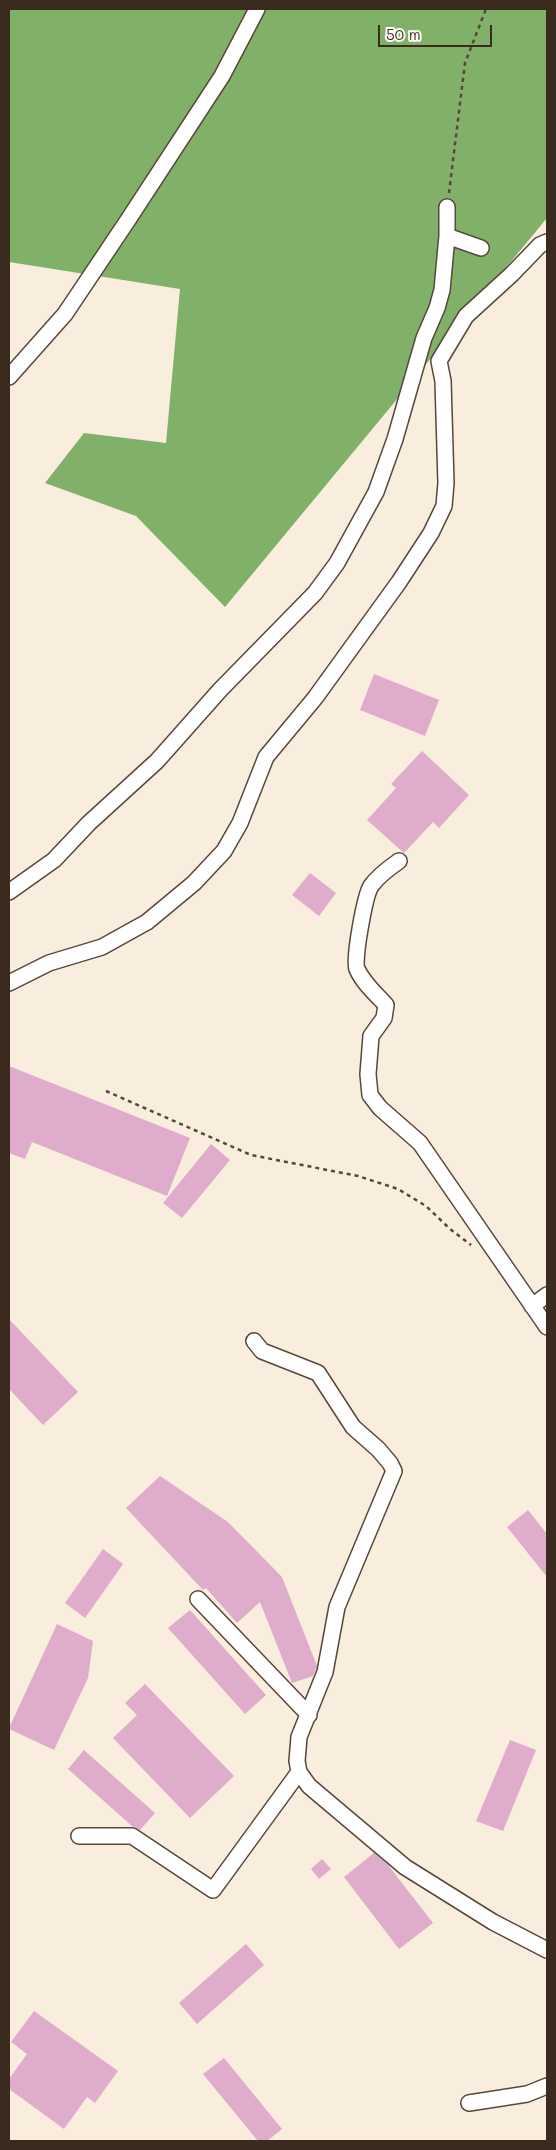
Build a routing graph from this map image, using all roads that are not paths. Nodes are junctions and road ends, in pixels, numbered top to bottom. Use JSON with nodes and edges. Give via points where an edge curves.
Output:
{"nodes":[{"id":1,"x":256,"y":9,"type":"edge"},
{"id":2,"x":447,"y":206,"type":"road end"},
{"id":3,"x":448,"y":236,"type":"junction"},
{"id":4,"x":547,"y":242,"type":"edge"},
{"id":5,"x":481,"y":248,"type":"dead end"},
{"id":6,"x":9,"y":377,"type":"edge"},
{"id":7,"x":399,"y":861,"type":"dead end"},
{"id":8,"x":9,"y":892,"type":"edge"},
{"id":9,"x":9,"y":983,"type":"edge"},
{"id":10,"x":547,"y":1295,"type":"edge"},
{"id":11,"x":532,"y":1306,"type":"junction"},
{"id":12,"x":547,"y":1327,"type":"edge"},
{"id":13,"x":254,"y":1341,"type":"dead end"},
{"id":14,"x":198,"y":1599,"type":"dead end"},
{"id":15,"x":309,"y":1715,"type":"junction"},
{"id":16,"x":299,"y":1772,"type":"junction"},
{"id":17,"x":79,"y":1836,"type":"dead end"},
{"id":18,"x":547,"y":1950,"type":"edge"},
{"id":19,"x":547,"y":2086,"type":"edge"},
{"id":20,"x":469,"y":2103,"type":"dead end"}],
"edges":[{"from":1,"to":6,"type":"street","via":[[222,76],[65,314]]},
{"from":2,"to":3,"type":"street"},
{"from":3,"to":5,"type":"street"},
{"from":3,"to":8,"type":"street","via":[[442,290],[424,338],[395,439],[376,492],[337,563],[316,594],[220,690],[157,761],[54,860]]},
{"from":4,"to":9,"type":"street","via":[[540,245],[466,316],[439,361],[443,381],[444,506],[431,534],[399,582],[315,698],[266,757],[240,823],[224,851],[194,883],[147,922],[102,946],[49,963]]},
{"from":7,"to":11,"type":"street","via":[[370,887],[362,910],[356,967],[386,1004],[384,1018],[372,1036],[368,1074],[370,1095],[420,1143]]},
{"from":10,"to":11,"type":"street"},
{"from":11,"to":12,"type":"street"},
{"from":13,"to":15,"type":"street","via":[[262,1351],[318,1373],[354,1427],[378,1449],[394,1471],[337,1607],[325,1672]]},
{"from":14,"to":15,"type":"street"},
{"from":15,"to":16,"type":"street","via":[[299,1737]]},
{"from":16,"to":17,"type":"street","via":[[213,1890],[132,1836]]},
{"from":16,"to":18,"type":"street","via":[[309,1786],[405,1867],[493,1922]]},
{"from":19,"to":20,"type":"street","via":[[528,2094]]}]}
